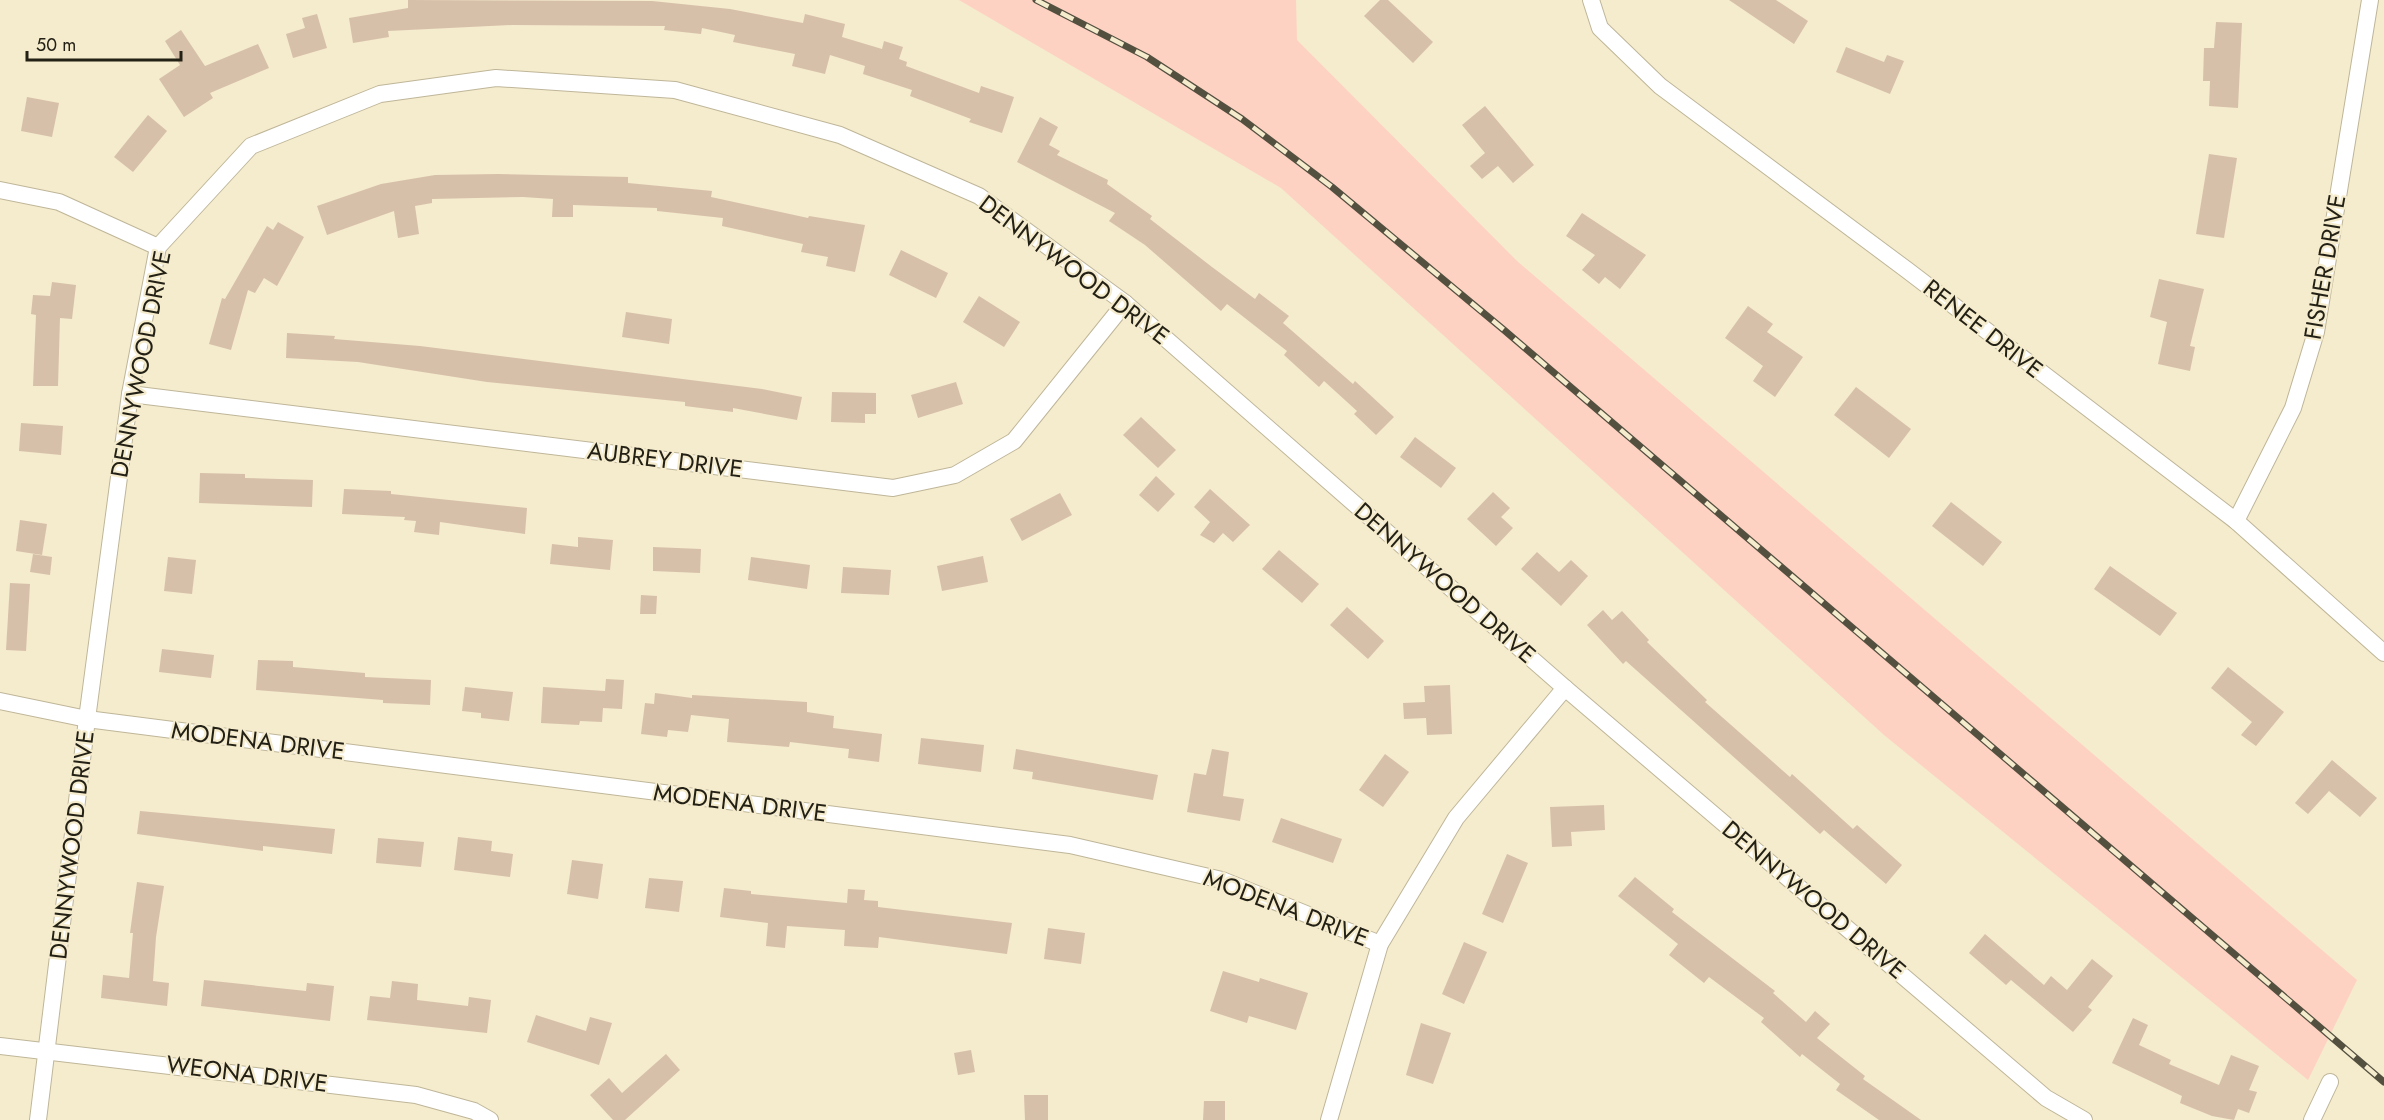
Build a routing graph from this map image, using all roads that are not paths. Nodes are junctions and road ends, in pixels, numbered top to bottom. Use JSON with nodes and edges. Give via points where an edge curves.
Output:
{"nodes":[{"id":1,"x":1591,"y":0,"type":"edge"},
{"id":2,"x":2370,"y":0,"type":"edge"},
{"id":3,"x":0,"y":190,"type":"edge"},
{"id":4,"x":158,"y":247,"type":"junction"},
{"id":5,"x":1125,"y":303,"type":"junction"},
{"id":6,"x":130,"y":394,"type":"junction"},
{"id":7,"x":2236,"y":521,"type":"junction"},
{"id":8,"x":2384,"y":653,"type":"edge"},
{"id":9,"x":1565,"y":688,"type":"junction"},
{"id":10,"x":0,"y":701,"type":"edge"},
{"id":11,"x":87,"y":719,"type":"junction"},
{"id":12,"x":1380,"y":944,"type":"junction"},
{"id":13,"x":0,"y":1046,"type":"edge"},
{"id":14,"x":48,"y":1050,"type":"junction"},
{"id":15,"x":2330,"y":1082,"type":"dead end"},
{"id":16,"x":39,"y":1120,"type":"edge"},
{"id":17,"x":489,"y":1120,"type":"edge"},
{"id":18,"x":1329,"y":1120,"type":"edge"},
{"id":19,"x":2084,"y":1120,"type":"edge"},
{"id":20,"x":2312,"y":1120,"type":"edge"}],
"edges":[{"from":1,"to":7,"type":"street","name":"RENEE DRIVE","via":[[1600,28],[1660,86]]},
{"from":2,"to":7,"type":"street","name":"FISHER DRIVE","via":[[2316,332],[2293,408]]},
{"from":3,"to":4,"type":"street","via":[[59,202]]},
{"from":4,"to":5,"type":"street","name":"DENNYWOOD DRIVE","via":[[251,146],[380,94],[496,78],[675,90],[840,135],[979,196]]},
{"from":4,"to":6,"type":"street","name":"DENNYWOOD DRIVE"},
{"from":5,"to":6,"type":"street","name":"AUBREY DRIVE","via":[[1014,441],[955,475],[892,488]]},
{"from":5,"to":9,"type":"street","name":"DENNYWOOD DRIVE"},
{"from":6,"to":11,"type":"street","name":"DENNYWOOD DRIVE"},
{"from":7,"to":8,"type":"street","name":"RENEE DRIVE"},
{"from":9,"to":12,"type":"street","via":[[1456,818]]},
{"from":9,"to":19,"type":"street","name":"DENNYWOOD DRIVE","via":[[2046,1098]]},
{"from":10,"to":11,"type":"street","name":"MODENA DRIVE"},
{"from":11,"to":12,"type":"street","name":"MODENA DRIVE","via":[[1070,845],[1222,880]]},
{"from":11,"to":14,"type":"street","name":"DENNYWOOD DRIVE"},
{"from":12,"to":18,"type":"street"},
{"from":13,"to":14,"type":"street","name":"WEONA DRIVE"},
{"from":14,"to":16,"type":"street","name":"DENNYWOOD DRIVE"},
{"from":14,"to":17,"type":"street","name":"WEONA DRIVE","via":[[416,1095],[474,1111]]},
{"from":15,"to":20,"type":"street"}]}
